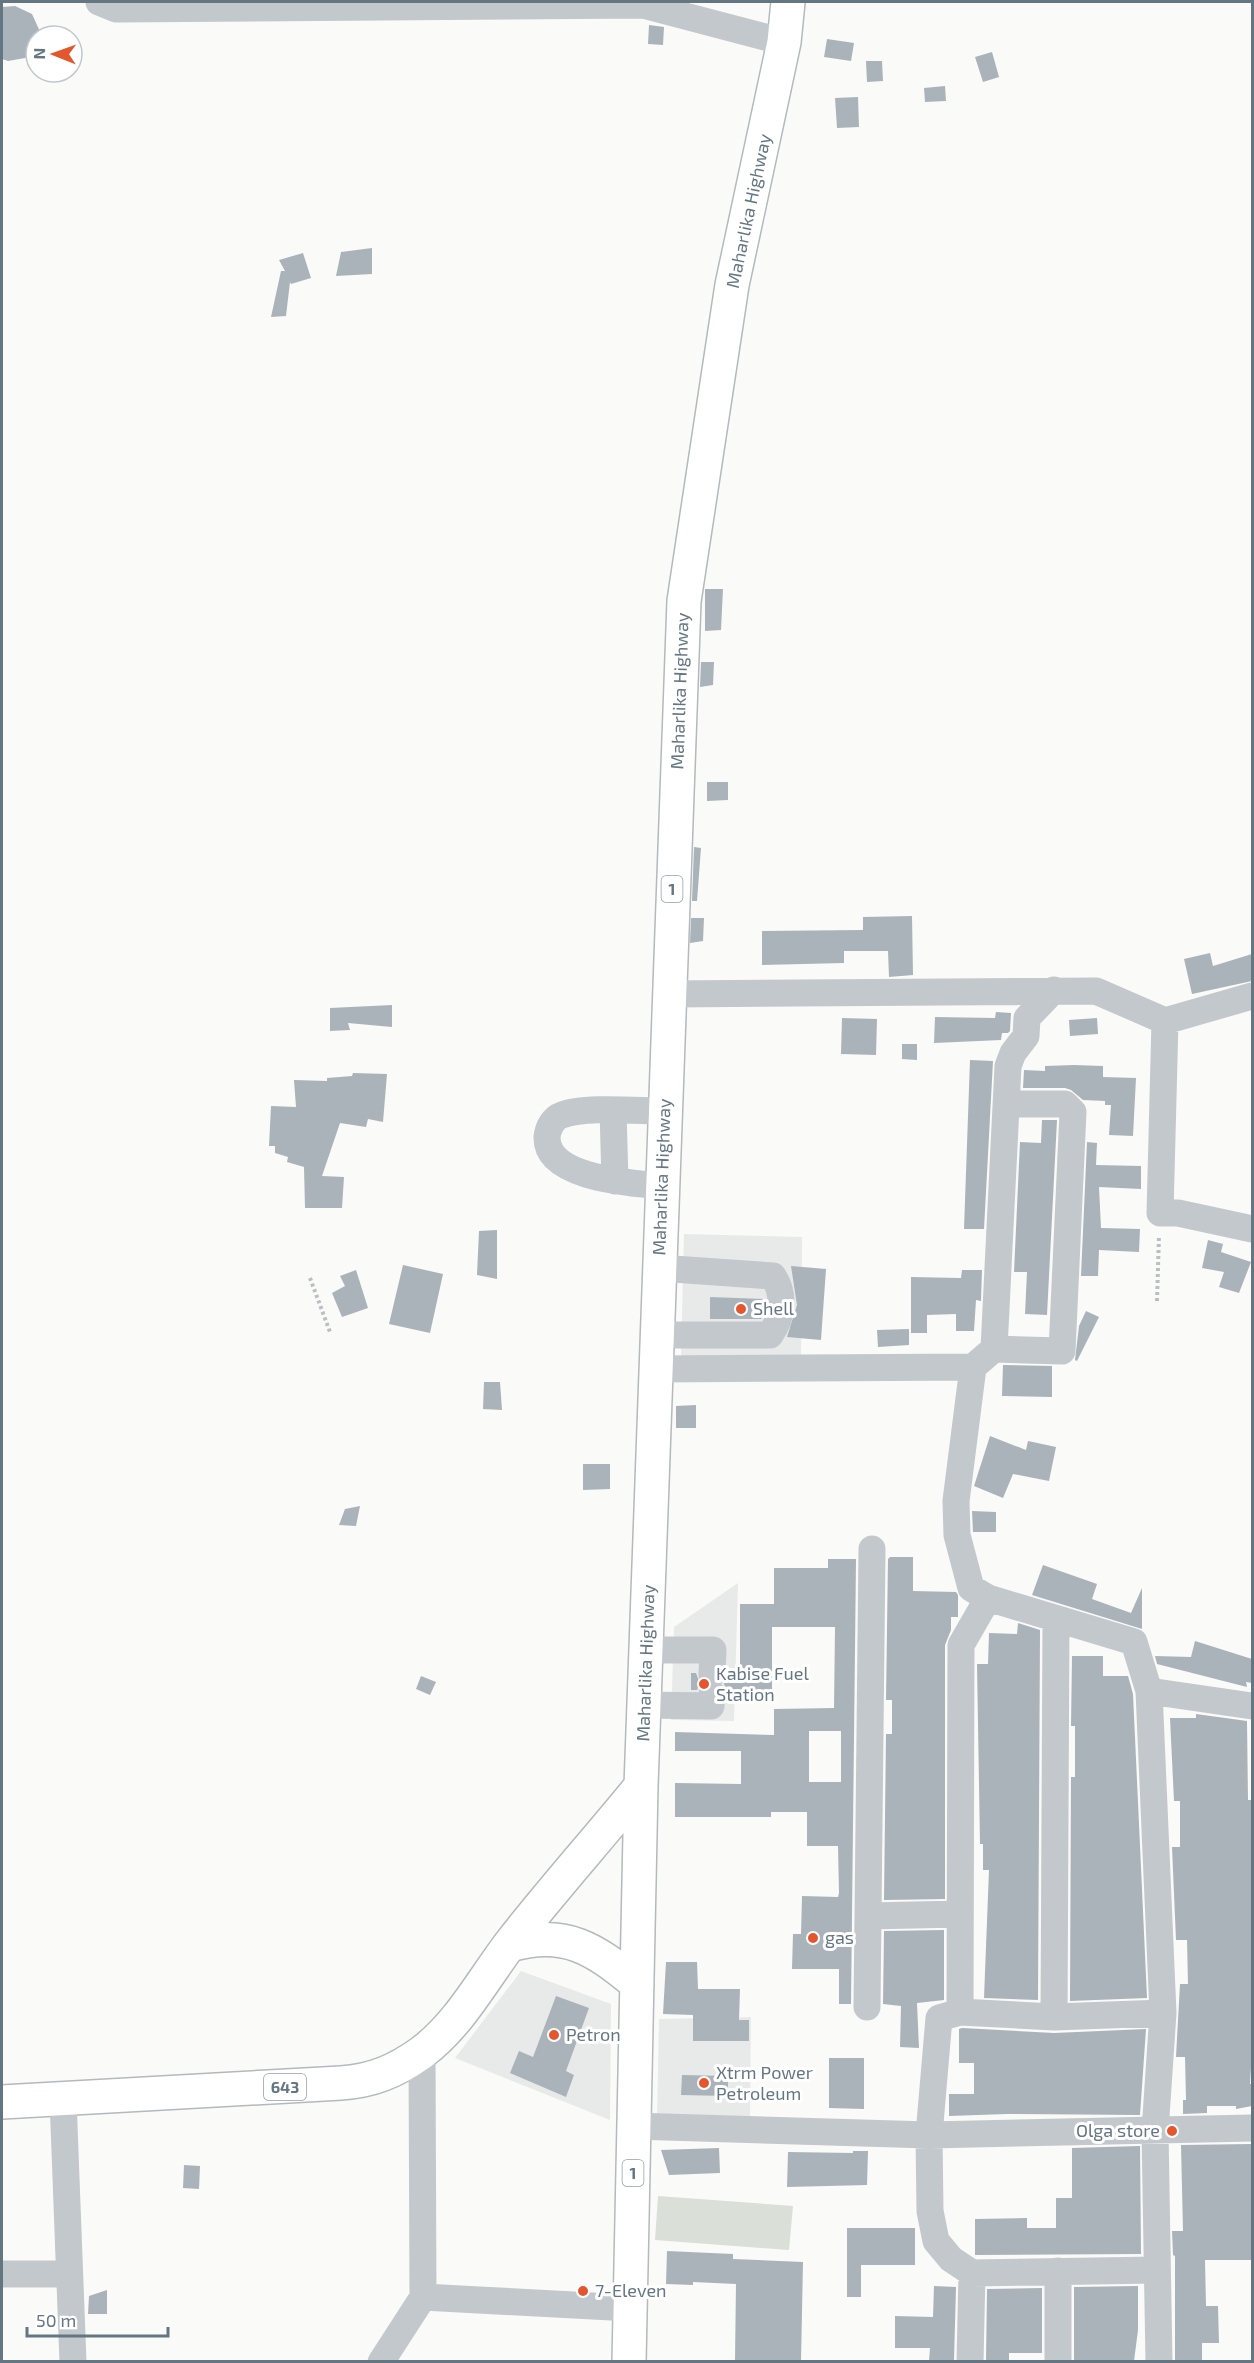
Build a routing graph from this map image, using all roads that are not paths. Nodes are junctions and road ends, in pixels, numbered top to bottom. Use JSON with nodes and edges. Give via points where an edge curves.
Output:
{"nodes":[{"id":1,"x":99,"y":2,"type":"edge"},
{"id":2,"x":788,"y":2,"type":"edge"},
{"id":3,"x":784,"y":42,"type":"junction"},
{"id":4,"x":1054,"y":990,"type":"junction"},
{"id":5,"x":668,"y":994,"type":"junction"},
{"id":6,"x":1252,"y":996,"type":"edge"},
{"id":7,"x":1165,"y":1022,"type":"junction"},
{"id":8,"x":1007,"y":1104,"type":"junction"},
{"id":9,"x":613,"y":1110,"type":"junction"},
{"id":10,"x":664,"y":1111,"type":"junction"},
{"id":11,"x":615,"y":1181,"type":"junction"},
{"id":12,"x":662,"y":1186,"type":"junction"},
{"id":13,"x":1252,"y":1229,"type":"edge"},
{"id":14,"x":659,"y":1268,"type":"junction"},
{"id":15,"x":657,"y":1335,"type":"junction"},
{"id":16,"x":994,"y":1349,"type":"junction"},
{"id":17,"x":973,"y":1367,"type":"junction"},
{"id":18,"x":656,"y":1369,"type":"junction"},
{"id":19,"x":872,"y":1549,"type":"dead end"},
{"id":20,"x":988,"y":1598,"type":"junction"},
{"id":21,"x":1056,"y":1619,"type":"junction"},
{"id":22,"x":647,"y":1650,"type":"junction"},
{"id":23,"x":1149,"y":1691,"type":"junction"},
{"id":24,"x":645,"y":1705,"type":"junction"},
{"id":25,"x":1252,"y":1706,"type":"edge"},
{"id":26,"x":641,"y":1786,"type":"junction"},
{"id":27,"x":960,"y":1914,"type":"junction"},
{"id":28,"x":868,"y":1916,"type":"junction"},
{"id":29,"x":510,"y":1945,"type":"junction"},
{"id":30,"x":636,"y":1984,"type":"junction"},
{"id":31,"x":867,"y":2007,"type":"dead end"},
{"id":32,"x":960,"y":2012,"type":"junction"},
{"id":33,"x":1163,"y":2013,"type":"junction"},
{"id":34,"x":1054,"y":2017,"type":"junction"},
{"id":35,"x":422,"y":2052,"type":"junction"},
{"id":36,"x":63,"y":2099,"type":"junction"},
{"id":37,"x":2,"y":2102,"type":"edge"},
{"id":38,"x":633,"y":2126,"type":"junction"},
{"id":39,"x":1252,"y":2128,"type":"edge"},
{"id":40,"x":1155,"y":2131,"type":"junction"},
{"id":41,"x":929,"y":2135,"type":"junction"},
{"id":42,"x":1156,"y":2270,"type":"junction"},
{"id":43,"x":1058,"y":2271,"type":"junction"},
{"id":44,"x":972,"y":2272,"type":"junction"},
{"id":45,"x":2,"y":2274,"type":"edge"},
{"id":46,"x":69,"y":2274,"type":"junction"},
{"id":47,"x":423,"y":2297,"type":"junction"},
{"id":48,"x":630,"y":2308,"type":"junction"},
{"id":49,"x":73,"y":2361,"type":"edge"},
{"id":50,"x":381,"y":2361,"type":"edge"},
{"id":51,"x":629,"y":2361,"type":"edge"},
{"id":52,"x":970,"y":2361,"type":"edge"},
{"id":53,"x":1058,"y":2361,"type":"edge"},
{"id":54,"x":1159,"y":2361,"type":"edge"}],
"edges":[{"from":1,"to":3,"type":"street","via":[[116,9],[642,5]]},
{"from":2,"to":3,"type":"highway","name":"Maharlika Highway","number":"1"},
{"from":3,"to":5,"type":"highway","name":"Maharlika Highway","number":"1","via":[[732,285],[684,601]]},
{"from":4,"to":5,"type":"street"},
{"from":4,"to":7,"type":"street","via":[[1096,991]]},
{"from":4,"to":8,"type":"street","via":[[1028,1018],[1026,1036],[1013,1053],[1008,1066]]},
{"from":5,"to":10,"type":"highway","name":"Maharlika Highway","number":"1"},
{"from":6,"to":7,"type":"street"},
{"from":7,"to":13,"type":"street","via":[[1160,1213],[1178,1213]]},
{"from":8,"to":16,"type":"street"},
{"from":8,"to":16,"type":"street","via":[[1065,1104],[1073,1112],[1062,1351]]},
{"from":9,"to":10,"type":"street"},
{"from":9,"to":11,"type":"street"},
{"from":9,"to":11,"type":"street","via":[[562,1114],[552,1122],[547,1137],[552,1152],[577,1172]]},
{"from":10,"to":12,"type":"highway","name":"Maharlika Highway","number":"1"},
{"from":11,"to":12,"type":"street"},
{"from":12,"to":14,"type":"highway","name":"Maharlika Highway","number":"1"},
{"from":14,"to":15,"type":"highway","name":"Maharlika Highway","number":"1"},
{"from":14,"to":15,"type":"street","via":[[773,1276],[781,1295],[778,1324],[770,1335]]},
{"from":15,"to":18,"type":"highway","name":"Maharlika Highway","number":"1"},
{"from":16,"to":17,"type":"street"},
{"from":17,"to":18,"type":"street"},
{"from":17,"to":20,"type":"street","via":[[956,1501],[957,1535],[971,1588]]},
{"from":18,"to":22,"type":"highway","name":"Maharlika Highway","number":"1"},
{"from":19,"to":28,"type":"street"},
{"from":20,"to":21,"type":"street"},
{"from":20,"to":27,"type":"street","via":[[961,1645]]},
{"from":21,"to":23,"type":"street","via":[[1134,1642]]},
{"from":21,"to":34,"type":"street"},
{"from":22,"to":24,"type":"highway","name":"Maharlika Highway","number":"1"},
{"from":22,"to":24,"type":"street","via":[[713,1650],[712,1684],[711,1706]]},
{"from":23,"to":25,"type":"street"},
{"from":23,"to":33,"type":"street"},
{"from":24,"to":26,"type":"highway","name":"Maharlika Highway","number":"1"},
{"from":26,"to":29,"type":"highway","number":"643"},
{"from":26,"to":30,"type":"highway","name":"Maharlika Highway","number":"1"},
{"from":27,"to":28,"type":"street"},
{"from":27,"to":32,"type":"street"},
{"from":28,"to":31,"type":"street"},
{"from":29,"to":30,"type":"highway","via":[[542,1938],[568,1941],[605,1959]]},
{"from":29,"to":35,"type":"highway","number":"643","via":[[463,2010]]},
{"from":30,"to":38,"type":"highway","name":"Maharlika Highway","number":"1"},
{"from":32,"to":34,"type":"street"},
{"from":32,"to":41,"type":"street","via":[[939,2018]]},
{"from":33,"to":34,"type":"street"},
{"from":33,"to":40,"type":"street"},
{"from":35,"to":36,"type":"highway","number":"643","via":[[388,2073],[360,2082]]},
{"from":35,"to":47,"type":"street"},
{"from":36,"to":37,"type":"highway","number":"643"},
{"from":36,"to":46,"type":"street"},
{"from":38,"to":41,"type":"street"},
{"from":38,"to":48,"type":"highway","name":"Maharlika Highway","number":"1"},
{"from":39,"to":40,"type":"street"},
{"from":40,"to":41,"type":"street"},
{"from":40,"to":42,"type":"street"},
{"from":41,"to":44,"type":"street","via":[[930,2211],[936,2241],[951,2259]]},
{"from":42,"to":43,"type":"street"},
{"from":42,"to":54,"type":"street"},
{"from":43,"to":44,"type":"street"},
{"from":43,"to":53,"type":"street"},
{"from":44,"to":52,"type":"street"},
{"from":45,"to":46,"type":"street"},
{"from":46,"to":49,"type":"street"},
{"from":47,"to":48,"type":"street"},
{"from":47,"to":50,"type":"street"},
{"from":48,"to":51,"type":"highway","name":"Maharlika Highway","number":"1"}]}
